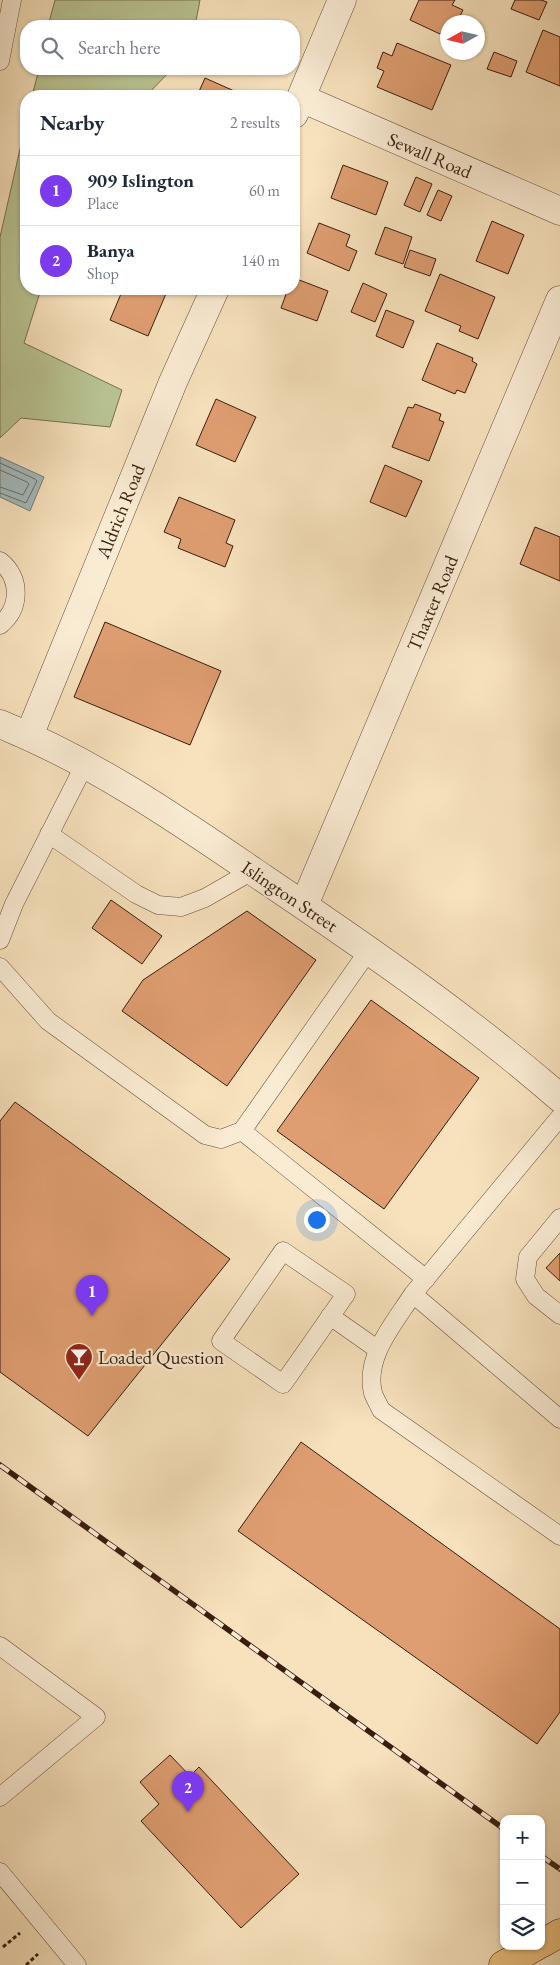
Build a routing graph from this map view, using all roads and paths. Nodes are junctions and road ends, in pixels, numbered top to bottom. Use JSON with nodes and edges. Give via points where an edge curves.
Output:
{"nodes":[{"id":1,"x":12,"y":0,"type":"edge"},
{"id":2,"x":342,"y":0,"type":"edge"},
{"id":3,"x":0,"y":61,"type":"edge"},
{"id":4,"x":300,"y":99,"type":"edge"},
{"id":5,"x":300,"y":107,"type":"edge"},
{"id":6,"x":560,"y":211,"type":"edge"},
{"id":7,"x":212,"y":295,"type":"edge"},
{"id":8,"x":560,"y":300,"type":"edge"},
{"id":9,"x":0,"y":561,"type":"edge"},
{"id":10,"x":0,"y":625,"type":"edge"},
{"id":11,"x":0,"y":724,"type":"edge"},
{"id":12,"x":29,"y":736,"type":"junction"},
{"id":13,"x":85,"y":764,"type":"junction"},
{"id":14,"x":48,"y":834,"type":"junction"},
{"id":15,"x":252,"y":871,"type":"junction"},
{"id":16,"x":304,"y":905,"type":"junction"},
{"id":17,"x":0,"y":940,"type":"edge"},
{"id":18,"x":369,"y":950,"type":"junction"},
{"id":19,"x":0,"y":967,"type":"edge"},
{"id":20,"x":556,"y":1086,"type":"edge"},
{"id":21,"x":560,"y":1117,"type":"edge"},
{"id":22,"x":242,"y":1131,"type":"junction"},
{"id":23,"x":560,"y":1218,"type":"edge"},
{"id":24,"x":426,"y":1279,"type":"junction"},
{"id":25,"x":413,"y":1294,"type":"junction"},
{"id":26,"x":560,"y":1315,"type":"edge"},
{"id":27,"x":330,"y":1316,"type":"junction"},
{"id":28,"x":377,"y":1349,"type":"junction"},
{"id":29,"x":560,"y":1419,"type":"edge"},
{"id":30,"x":560,"y":1536,"type":"edge"},
{"id":31,"x":0,"y":1646,"type":"edge"},
{"id":32,"x":0,"y":1797,"type":"edge"},
{"id":33,"x":0,"y":1872,"type":"edge"},
{"id":34,"x":26,"y":1928,"type":"dead end"},
{"id":35,"x":560,"y":1933,"type":"edge"},
{"id":36,"x":545,"y":1942,"type":"edge"},
{"id":37,"x":3,"y":1947,"type":"dead end"},
{"id":38,"x":44,"y":1950,"type":"dead end"},
{"id":39,"x":530,"y":1950,"type":"edge"},
{"id":40,"x":26,"y":1965,"type":"edge"},
{"id":41,"x":78,"y":1965,"type":"edge"},
{"id":42,"x":503,"y":1965,"type":"edge"}],
"edges":[{"from":1,"to":3,"type":"lane"},
{"from":2,"to":4,"type":"street"},
{"from":5,"to":6,"type":"street","name":"Sewall Road"},
{"from":7,"to":12,"type":"street","name":"Aldrich Road","via":[[173,382]]},
{"from":8,"to":16,"type":"street","name":"Thaxter Road"},
{"from":9,"to":10,"type":"lane","via":[[16,587],[16,602],[9,618]]},
{"from":11,"to":12,"type":"street","name":"Islington Street"},
{"from":12,"to":13,"type":"street","name":"Islington Street"},
{"from":13,"to":14,"type":"lane"},
{"from":13,"to":15,"type":"street","name":"Islington Street","via":[[162,809]]},
{"from":14,"to":15,"type":"lane","via":[[136,894],[158,905],[180,906],[205,898]]},
{"from":14,"to":17,"type":"lane"},
{"from":15,"to":16,"type":"street","name":"Islington Street"},
{"from":16,"to":18,"type":"street","name":"Islington Street"},
{"from":18,"to":20,"type":"street","name":"Islington Street"},
{"from":18,"to":22,"type":"lane"},
{"from":19,"to":22,"type":"lane","via":[[48,1021],[205,1135],[221,1139]]},
{"from":21,"to":24,"type":"lane"},
{"from":22,"to":24,"type":"lane"},
{"from":23,"to":26,"type":"lane","via":[[528,1257],[524,1279],[536,1296]]},
{"from":24,"to":25,"type":"lane"},
{"from":25,"to":28,"type":"lane"},
{"from":25,"to":29,"type":"lane"},
{"from":27,"to":27,"type":"lane","via":[[346,1294],[283,1251],[221,1341],[283,1384]]},
{"from":27,"to":28,"type":"lane"},
{"from":28,"to":30,"type":"lane","via":[[372,1374],[373,1392],[381,1410]]},
{"from":31,"to":32,"type":"lane","via":[[96,1717]]},
{"from":33,"to":41,"type":"lane"},
{"from":34,"to":37,"type":"path"},
{"from":35,"to":36,"type":"main road"},
{"from":38,"to":40,"type":"path"},
{"from":39,"to":42,"type":"main road"}]}
